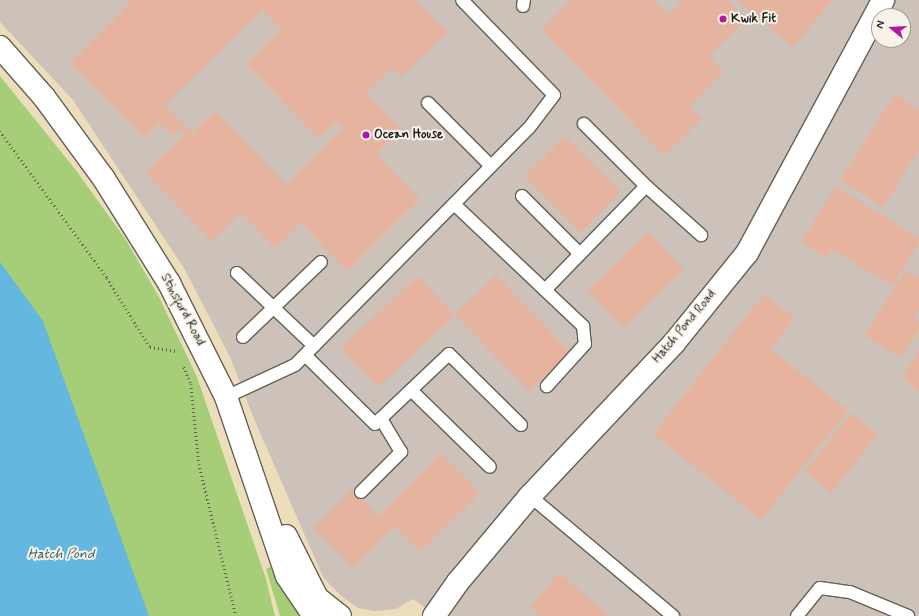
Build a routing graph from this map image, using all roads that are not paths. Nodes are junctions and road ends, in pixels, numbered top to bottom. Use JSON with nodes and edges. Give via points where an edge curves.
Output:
{"nodes":[{"id":1,"x":462,"y":0,"type":"edge"},
{"id":2,"x":883,"y":0,"type":"edge"},
{"id":3,"x":0,"y":47,"type":"edge"},
{"id":4,"x":428,"y":103,"type":"dead end"},
{"id":5,"x":584,"y":124,"type":"dead end"},
{"id":6,"x":491,"y":166,"type":"junction"},
{"id":7,"x":646,"y":186,"type":"junction"},
{"id":8,"x":522,"y":196,"type":"dead end"},
{"id":9,"x":454,"y":204,"type":"junction"},
{"id":10,"x":701,"y":236,"type":"dead end"},
{"id":11,"x":580,"y":254,"type":"junction"},
{"id":12,"x":321,"y":262,"type":"dead end"},
{"id":13,"x":237,"y":273,"type":"dead end"},
{"id":14,"x":545,"y":290,"type":"junction"},
{"id":15,"x":274,"y":307,"type":"junction"},
{"id":16,"x":243,"y":337,"type":"dead end"},
{"id":17,"x":314,"y":346,"type":"junction"},
{"id":18,"x":305,"y":355,"type":"junction"},
{"id":19,"x":547,"y":386,"type":"dead end"},
{"id":20,"x":411,"y":390,"type":"junction"},
{"id":21,"x":226,"y":397,"type":"junction"},
{"id":22,"x":381,"y":419,"type":"junction"},
{"id":23,"x":521,"y":425,"type":"dead end"},
{"id":24,"x":490,"y":467,"type":"dead end"},
{"id":25,"x":257,"y":482,"type":"junction"},
{"id":26,"x":361,"y":492,"type":"dead end"},
{"id":27,"x":530,"y":496,"type":"junction"},
{"id":28,"x":312,"y":613,"type":"edge"},
{"id":29,"x":340,"y":616,"type":"edge"},
{"id":30,"x":434,"y":616,"type":"edge"},
{"id":31,"x":673,"y":616,"type":"edge"},
{"id":32,"x":797,"y":616,"type":"edge"},
{"id":33,"x":908,"y":616,"type":"edge"}],
"edges":[{"from":1,"to":6,"type":"lane","via":[[554,95],[530,128]]},
{"from":2,"to":27,"type":"street","name":"Hatch Pond Road","via":[[747,253],[674,343]]},
{"from":3,"to":21,"type":"street","name":"Stinsford Road","via":[[44,97],[104,179],[169,283]]},
{"from":4,"to":6,"type":"lane"},
{"from":5,"to":7,"type":"lane"},
{"from":6,"to":9,"type":"lane"},
{"from":7,"to":10,"type":"lane"},
{"from":7,"to":11,"type":"lane"},
{"from":8,"to":11,"type":"lane"},
{"from":9,"to":14,"type":"lane"},
{"from":9,"to":17,"type":"lane"},
{"from":11,"to":14,"type":"lane"},
{"from":12,"to":15,"type":"lane"},
{"from":13,"to":15,"type":"lane"},
{"from":14,"to":19,"type":"lane","via":[[583,326],[585,344]]},
{"from":15,"to":16,"type":"lane"},
{"from":15,"to":17,"type":"lane"},
{"from":17,"to":18,"type":"lane"},
{"from":18,"to":21,"type":"lane","via":[[295,365]]},
{"from":18,"to":22,"type":"lane","via":[[375,424]]},
{"from":20,"to":22,"type":"lane"},
{"from":20,"to":23,"type":"lane","via":[[449,354]]},
{"from":20,"to":24,"type":"lane"},
{"from":21,"to":25,"type":"street","name":"Stinsford Road"},
{"from":22,"to":26,"type":"lane","via":[[401,452]]},
{"from":25,"to":28,"type":"street","name":"Stinsford Road","via":[[287,576]]},
{"from":25,"to":29,"type":"street","via":[[317,598]]},
{"from":27,"to":30,"type":"street","name":"Hatch Pond Road","via":[[458,582]]},
{"from":27,"to":31,"type":"lane"},
{"from":32,"to":33,"type":"lane","via":[[820,588],[850,592]]}]}
